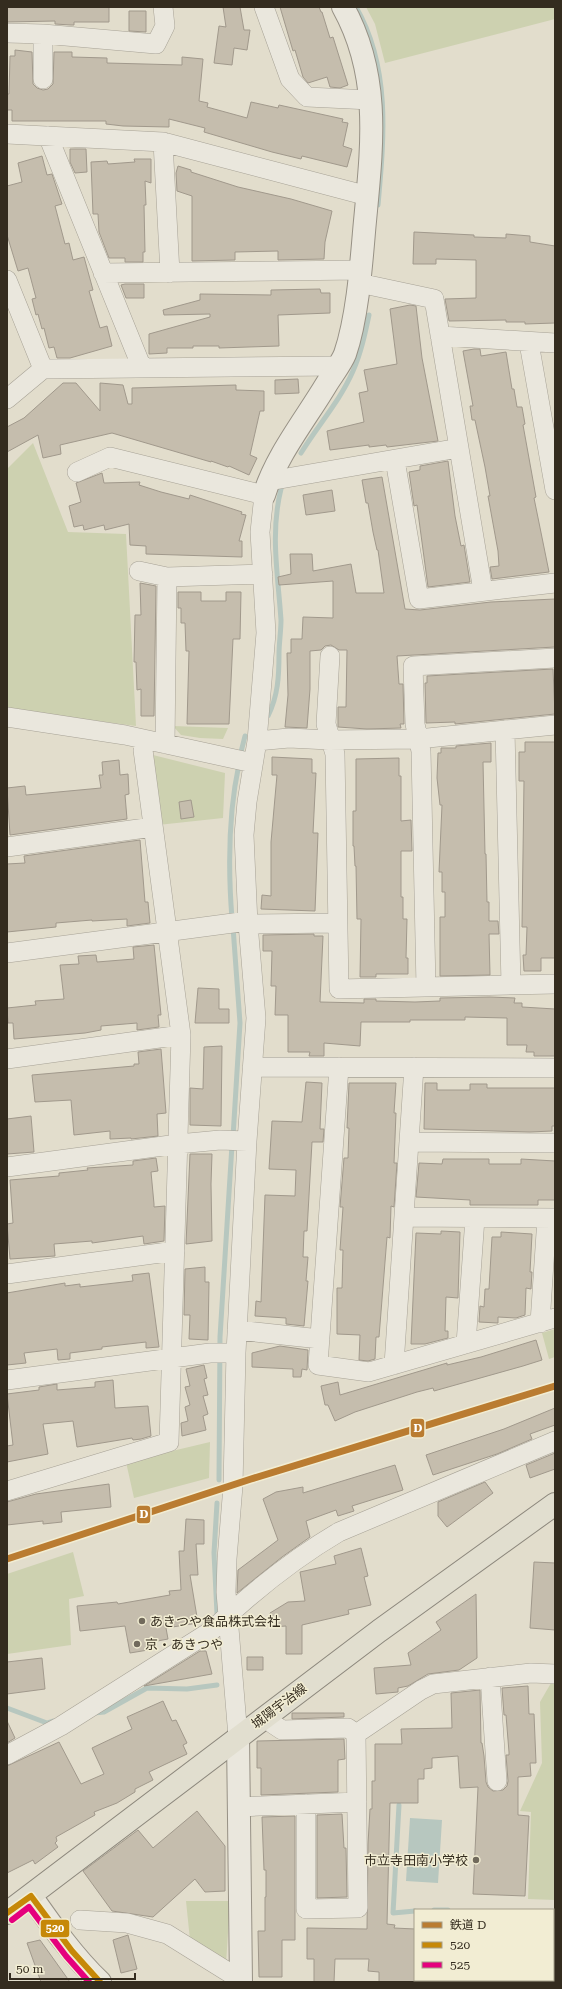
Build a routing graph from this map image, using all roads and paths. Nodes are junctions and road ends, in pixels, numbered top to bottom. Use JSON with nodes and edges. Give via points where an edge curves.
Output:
{"nodes":[{"id":1,"x":163,"y":7,"type":"edge"},
{"id":2,"x":264,"y":7,"type":"edge"},
{"id":3,"x":343,"y":7,"type":"edge"},
{"id":4,"x":7,"y":33,"type":"edge"},
{"id":5,"x":43,"y":34,"type":"junction"},
{"id":6,"x":43,"y":79,"type":"dead end"},
{"id":7,"x":371,"y":100,"type":"junction"},
{"id":8,"x":7,"y":134,"type":"edge"},
{"id":9,"x":48,"y":136,"type":"junction"},
{"id":10,"x":163,"y":142,"type":"junction"},
{"id":11,"x":368,"y":196,"type":"junction"},
{"id":12,"x":104,"y":273,"type":"junction"},
{"id":13,"x":170,"y":273,"type":"junction"},
{"id":14,"x":360,"y":277,"type":"junction"},
{"id":15,"x":7,"y":280,"type":"edge"},
{"id":16,"x":440,"y":336,"type":"junction"},
{"id":17,"x":529,"y":343,"type":"junction"},
{"id":18,"x":555,"y":344,"type":"edge"},
{"id":19,"x":338,"y":366,"type":"junction"},
{"id":20,"x":142,"y":368,"type":"junction"},
{"id":21,"x":43,"y":369,"type":"junction"},
{"id":22,"x":7,"y":399,"type":"edge"},
{"id":23,"x":459,"y":448,"type":"junction"},
{"id":24,"x":395,"y":460,"type":"junction"},
{"id":25,"x":78,"y":472,"type":"dead end"},
{"id":26,"x":266,"y":488,"type":"junction"},
{"id":27,"x":555,"y":490,"type":"edge"},
{"id":28,"x":140,"y":571,"type":"dead end"},
{"id":29,"x":263,"y":574,"type":"junction"},
{"id":30,"x":167,"y":577,"type":"junction"},
{"id":31,"x":555,"y":583,"type":"edge"},
{"id":32,"x":483,"y":591,"type":"junction"},
{"id":33,"x":330,"y":656,"type":"dead end"},
{"id":34,"x":555,"y":658,"type":"edge"},
{"id":35,"x":7,"y":717,"type":"edge"},
{"id":36,"x":555,"y":726,"type":"edge"},
{"id":37,"x":505,"y":730,"type":"junction"},
{"id":38,"x":330,"y":740,"type":"junction"},
{"id":39,"x":418,"y":740,"type":"junction"},
{"id":40,"x":257,"y":741,"type":"junction"},
{"id":41,"x":164,"y":744,"type":"junction"},
{"id":42,"x":143,"y":750,"type":"dead end"},
{"id":43,"x":243,"y":761,"type":"junction"},
{"id":44,"x":153,"y":827,"type":"junction"},
{"id":45,"x":7,"y":847,"type":"edge"},
{"id":46,"x":240,"y":922,"type":"junction"},
{"id":47,"x":337,"y":923,"type":"junction"},
{"id":48,"x":168,"y":931,"type":"junction"},
{"id":49,"x":7,"y":953,"type":"edge"},
{"id":50,"x":555,"y":984,"type":"edge"},
{"id":51,"x":511,"y":985,"type":"junction"},
{"id":52,"x":426,"y":987,"type":"junction"},
{"id":53,"x":181,"y":1035,"type":"junction"},
{"id":54,"x":7,"y":1059,"type":"edge"},
{"id":55,"x":252,"y":1067,"type":"junction"},
{"id":56,"x":339,"y":1067,"type":"junction"},
{"id":57,"x":414,"y":1067,"type":"junction"},
{"id":58,"x":555,"y":1068,"type":"edge"},
{"id":59,"x":235,"y":1140,"type":"junction"},
{"id":60,"x":409,"y":1142,"type":"junction"},
{"id":61,"x":555,"y":1143,"type":"edge"},
{"id":62,"x":178,"y":1144,"type":"junction"},
{"id":63,"x":7,"y":1167,"type":"edge"},
{"id":64,"x":404,"y":1217,"type":"junction"},
{"id":65,"x":475,"y":1218,"type":"junction"},
{"id":66,"x":551,"y":1218,"type":"edge"},
{"id":67,"x":175,"y":1251,"type":"junction"},
{"id":68,"x":7,"y":1274,"type":"edge"},
{"id":69,"x":547,"y":1320,"type":"edge"},
{"id":70,"x":237,"y":1330,"type":"junction"},
{"id":71,"x":320,"y":1339,"type":"junction"},
{"id":72,"x":466,"y":1344,"type":"junction"},
{"id":73,"x":223,"y":1353,"type":"junction"},
{"id":74,"x":171,"y":1358,"type":"junction"},
{"id":75,"x":394,"y":1365,"type":"junction"},
{"id":76,"x":7,"y":1380,"type":"edge"},
{"id":77,"x":555,"y":1441,"type":"edge"},
{"id":78,"x":7,"y":1491,"type":"edge"},
{"id":79,"x":555,"y":1504,"type":"edge"},
{"id":80,"x":229,"y":1613,"type":"junction"},
{"id":81,"x":555,"y":1674,"type":"edge"},
{"id":82,"x":490,"y":1677,"type":"junction"},
{"id":83,"x":266,"y":1716,"type":"junction"},
{"id":84,"x":356,"y":1734,"type":"junction"},
{"id":85,"x":238,"y":1737,"type":"junction"},
{"id":86,"x":7,"y":1755,"type":"edge"},
{"id":87,"x":497,"y":1781,"type":"dead end"},
{"id":88,"x":356,"y":1802,"type":"junction"},
{"id":89,"x":306,"y":1804,"type":"junction"},
{"id":90,"x":239,"y":1807,"type":"junction"},
{"id":91,"x":31,"y":1896,"type":"junction"},
{"id":92,"x":7,"y":1913,"type":"edge"},
{"id":93,"x":80,"y":1920,"type":"dead end"},
{"id":94,"x":241,"y":1981,"type":"edge"},
{"id":95,"x":100,"y":1982,"type":"edge"}],
"edges":[{"from":1,"to":5,"type":"street","via":[[165,26],[156,44]]},
{"from":2,"to":7,"type":"street","via":[[290,79],[307,97]]},
{"from":3,"to":7,"type":"street","via":[[353,26]]},
{"from":4,"to":5,"type":"street"},
{"from":5,"to":6,"type":"street"},
{"from":7,"to":11,"type":"street","via":[[373,142]]},
{"from":8,"to":9,"type":"street"},
{"from":9,"to":10,"type":"street"},
{"from":9,"to":12,"type":"street"},
{"from":10,"to":11,"type":"street"},
{"from":10,"to":13,"type":"street"},
{"from":11,"to":14,"type":"street"},
{"from":12,"to":13,"type":"street"},
{"from":12,"to":20,"type":"street"},
{"from":13,"to":14,"type":"street"},
{"from":14,"to":16,"type":"street","via":[[434,299]]},
{"from":14,"to":19,"type":"street","via":[[345,355]]},
{"from":15,"to":21,"type":"street"},
{"from":16,"to":17,"type":"street"},
{"from":16,"to":23,"type":"street"},
{"from":17,"to":18,"type":"street"},
{"from":17,"to":27,"type":"street"},
{"from":19,"to":20,"type":"street"},
{"from":19,"to":26,"type":"street"},
{"from":20,"to":21,"type":"street"},
{"from":21,"to":22,"type":"street"},
{"from":23,"to":24,"type":"street"},
{"from":23,"to":32,"type":"street"},
{"from":24,"to":26,"type":"street"},
{"from":24,"to":32,"type":"street","via":[[419,599]]},
{"from":25,"to":26,"type":"street","via":[[110,457]]},
{"from":26,"to":29,"type":"street","via":[[260,532]]},
{"from":28,"to":30,"type":"street"},
{"from":29,"to":30,"type":"street"},
{"from":29,"to":40,"type":"street","via":[[266,633]]},
{"from":30,"to":41,"type":"street"},
{"from":31,"to":32,"type":"street"},
{"from":33,"to":38,"type":"street","via":[[326,724]]},
{"from":34,"to":39,"type":"street","via":[[413,666],[414,724]]},
{"from":35,"to":41,"type":"street"},
{"from":36,"to":37,"type":"street"},
{"from":37,"to":39,"type":"street"},
{"from":37,"to":51,"type":"street"},
{"from":38,"to":39,"type":"street"},
{"from":38,"to":40,"type":"street","via":[[289,738]]},
{"from":38,"to":47,"type":"street","via":[[335,754]]},
{"from":39,"to":52,"type":"street","via":[[421,751]]},
{"from":40,"to":43,"type":"street"},
{"from":41,"to":43,"type":"street"},
{"from":42,"to":44,"type":"street"},
{"from":43,"to":46,"type":"street","via":[[247,802]]},
{"from":44,"to":45,"type":"street"},
{"from":44,"to":48,"type":"street"},
{"from":46,"to":47,"type":"street"},
{"from":46,"to":48,"type":"street"},
{"from":46,"to":55,"type":"street","via":[[256,1018]]},
{"from":47,"to":52,"type":"street","via":[[339,989]]},
{"from":48,"to":49,"type":"street"},
{"from":48,"to":53,"type":"street"},
{"from":50,"to":51,"type":"street"},
{"from":51,"to":52,"type":"street"},
{"from":53,"to":54,"type":"street"},
{"from":53,"to":62,"type":"street"},
{"from":55,"to":56,"type":"street"},
{"from":55,"to":59,"type":"street"},
{"from":56,"to":57,"type":"street"},
{"from":56,"to":71,"type":"street"},
{"from":57,"to":58,"type":"street"},
{"from":57,"to":60,"type":"street"},
{"from":59,"to":62,"type":"street"},
{"from":59,"to":70,"type":"street"},
{"from":60,"to":61,"type":"street"},
{"from":60,"to":64,"type":"street"},
{"from":62,"to":63,"type":"street"},
{"from":62,"to":67,"type":"street"},
{"from":64,"to":65,"type":"street"},
{"from":64,"to":75,"type":"street"},
{"from":65,"to":66,"type":"street"},
{"from":65,"to":72,"type":"street"},
{"from":66,"to":69,"type":"street"},
{"from":67,"to":68,"type":"street"},
{"from":67,"to":74,"type":"street"},
{"from":69,"to":72,"type":"street"},
{"from":70,"to":71,"type":"street"},
{"from":70,"to":73,"type":"street"},
{"from":71,"to":75,"type":"street","via":[[318,1365],[369,1372]]},
{"from":72,"to":75,"type":"street"},
{"from":73,"to":74,"type":"street"},
{"from":73,"to":80,"type":"street","via":[[233,1486],[227,1559],[226,1592]]},
{"from":74,"to":76,"type":"street"},
{"from":74,"to":78,"type":"street","via":[[169,1442]]},
{"from":77,"to":80,"type":"street","via":[[339,1532],[308,1550]]},
{"from":79,"to":83,"type":"main road","name":"城陽宇治線"},
{"from":80,"to":85,"type":"street"},
{"from":80,"to":86,"type":"street","via":[[211,1631],[62,1726]]},
{"from":81,"to":82,"type":"street","via":[[531,1673]]},
{"from":82,"to":84,"type":"street","via":[[433,1684]]},
{"from":82,"to":87,"type":"street"},
{"from":83,"to":84,"type":"street","via":[[272,1724],[282,1730],[348,1728]]},
{"from":83,"to":85,"type":"main road","name":"城陽宇治線"},
{"from":84,"to":88,"type":"street"},
{"from":85,"to":90,"type":"street"},
{"from":85,"to":91,"type":"main road","name":"城陽宇治線"},
{"from":88,"to":89,"type":"street"},
{"from":88,"to":89,"type":"street","via":[[358,1908],[306,1909]]},
{"from":89,"to":90,"type":"street"},
{"from":90,"to":94,"type":"street"},
{"from":91,"to":92,"type":"main road","name":"城陽宇治線"},
{"from":91,"to":95,"type":"street","via":[[71,1951]]},
{"from":93,"to":94,"type":"street","via":[[127,1923],[166,1934]]}]}
